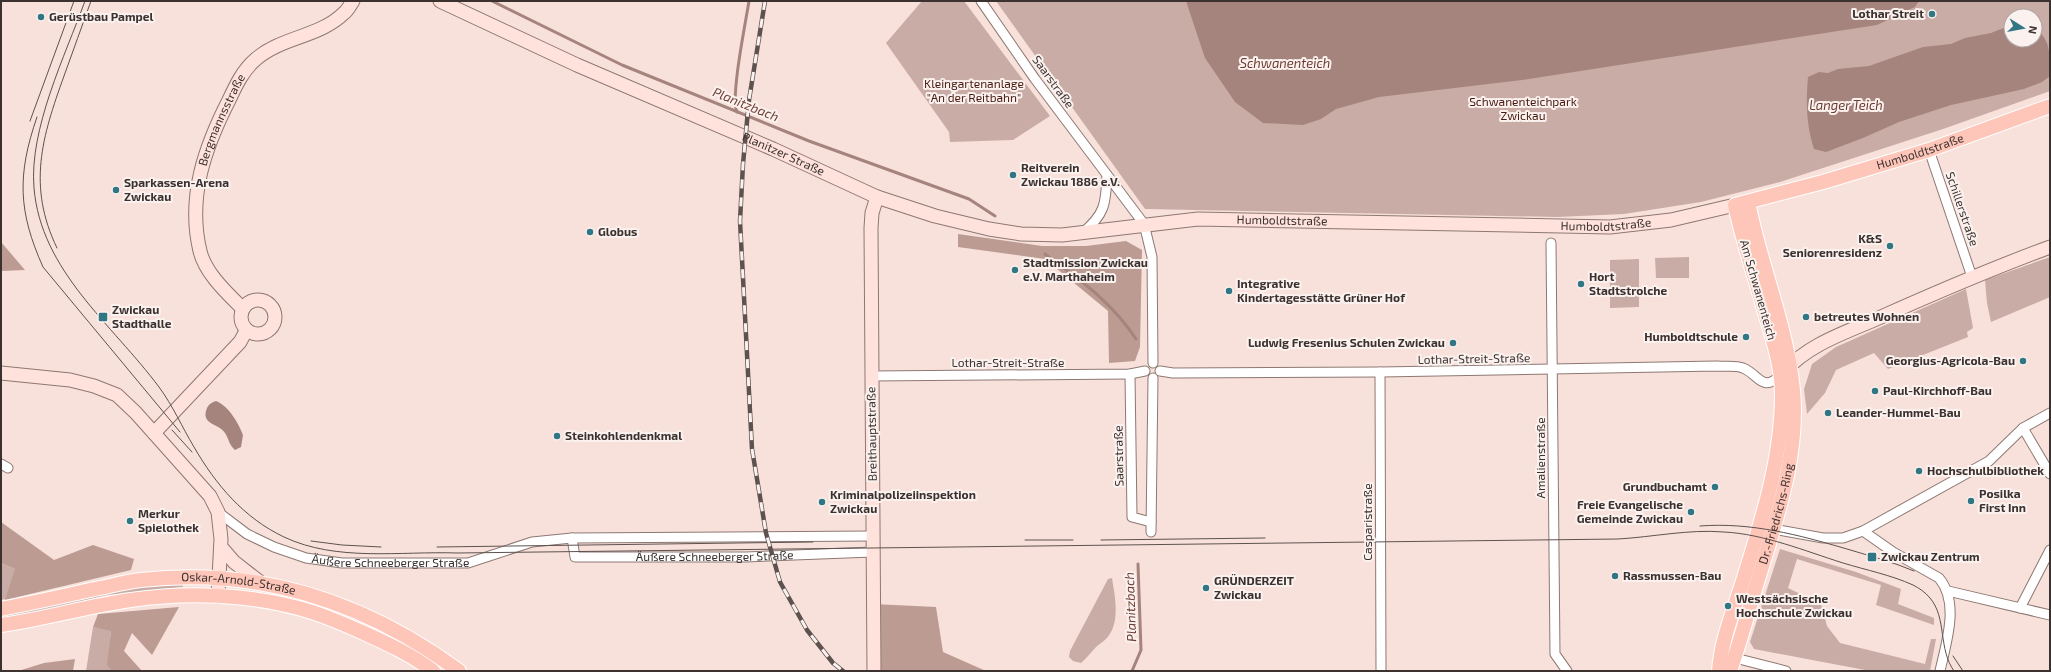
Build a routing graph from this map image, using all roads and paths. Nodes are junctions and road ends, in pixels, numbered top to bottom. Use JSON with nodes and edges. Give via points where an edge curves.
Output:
{"nodes":[{"id":1,"x":353,"y":1,"type":"edge"},
{"id":2,"x":440,"y":1,"type":"edge"},
{"id":3,"x":981,"y":1,"type":"edge"},
{"id":4,"x":2050,"y":106,"type":"edge"},
{"id":5,"x":1929,"y":150,"type":"junction"},
{"id":6,"x":1107,"y":175,"type":"junction"},
{"id":7,"x":877,"y":197,"type":"junction"},
{"id":8,"x":1742,"y":203,"type":"junction"},
{"id":9,"x":1144,"y":224,"type":"junction"},
{"id":10,"x":1081,"y":233,"type":"junction"},
{"id":11,"x":1551,"y":243,"type":"dead end"},
{"id":12,"x":2050,"y":247,"type":"edge"},
{"id":13,"x":1972,"y":276,"type":"junction"},
{"id":14,"x":243,"y":309,"type":"junction"},
{"id":15,"x":246,"y":331,"type":"junction"},
{"id":16,"x":1153,"y":363,"type":"junction"},
{"id":17,"x":1553,"y":370,"type":"junction"},
{"id":18,"x":1785,"y":370,"type":"junction"},
{"id":19,"x":1145,"y":371,"type":"junction"},
{"id":20,"x":1160,"y":371,"type":"junction"},
{"id":21,"x":1380,"y":372,"type":"junction"},
{"id":22,"x":1,"y":373,"type":"edge"},
{"id":23,"x":1130,"y":374,"type":"junction"},
{"id":24,"x":871,"y":376,"type":"junction"},
{"id":25,"x":1153,"y":378,"type":"junction"},
{"id":26,"x":2050,"y":413,"type":"edge"},
{"id":27,"x":2023,"y":428,"type":"junction"},
{"id":28,"x":154,"y":433,"type":"junction"},
{"id":29,"x":2050,"y":474,"type":"edge"},
{"id":30,"x":218,"y":512,"type":"junction"},
{"id":31,"x":1151,"y":522,"type":"junction"},
{"id":32,"x":1773,"y":529,"type":"junction"},
{"id":33,"x":1863,"y":531,"type":"junction"},
{"id":34,"x":1151,"y":532,"type":"dead end"},
{"id":35,"x":873,"y":536,"type":"junction"},
{"id":36,"x":572,"y":538,"type":"junction"},
{"id":37,"x":221,"y":547,"type":"junction"},
{"id":38,"x":2050,"y":550,"type":"edge"},
{"id":39,"x":873,"y":552,"type":"junction"},
{"id":40,"x":220,"y":579,"type":"junction"},
{"id":41,"x":261,"y":583,"type":"junction"},
{"id":42,"x":1948,"y":591,"type":"junction"},
{"id":43,"x":218,"y":596,"type":"junction"},
{"id":44,"x":2020,"y":608,"type":"junction"},
{"id":45,"x":1,"y":609,"type":"edge"},
{"id":46,"x":2050,"y":615,"type":"edge"},
{"id":47,"x":1,"y":625,"type":"edge"},
{"id":48,"x":1725,"y":640,"type":"junction"},
{"id":49,"x":1734,"y":657,"type":"junction"},
{"id":50,"x":433,"y":671,"type":"edge"},
{"id":51,"x":459,"y":671,"type":"edge"},
{"id":52,"x":874,"y":671,"type":"edge"},
{"id":53,"x":1381,"y":671,"type":"edge"},
{"id":54,"x":1567,"y":671,"type":"edge"},
{"id":55,"x":1719,"y":671,"type":"edge"},
{"id":56,"x":1730,"y":671,"type":"edge"},
{"id":57,"x":1786,"y":671,"type":"edge"},
{"id":58,"x":1940,"y":671,"type":"edge"}],
"edges":[{"from":1,"to":14,"type":"main road","name":"Bergmannsstraße","via":[[344,14],[325,26],[273,48],[256,59],[241,77],[219,119],[206,152],[196,192],[196,223],[200,252],[216,281]]},
{"from":2,"to":7,"type":"main road","name":"Planitzer Straße","via":[[577,65],[773,149]]},
{"from":3,"to":6,"type":"street","name":"Saarstraße","via":[[1035,79]]},
{"from":4,"to":5,"type":"main road","name":"Humboldtstraße"},
{"from":5,"to":8,"type":"main road","name":"Humboldtstraße"},
{"from":5,"to":13,"type":"street","name":"Schillerstraße"},
{"from":6,"to":9,"type":"street","name":"Saarstraße"},
{"from":6,"to":10,"type":"street","via":[[1106,199],[1101,213]]},
{"from":7,"to":10,"type":"main road","name":"Planitzer Straße","via":[[935,216],[989,229],[1036,235]]},
{"from":7,"to":24,"type":"main road","name":"Breithauptstraße","via":[[871,228]]},
{"from":8,"to":9,"type":"main road","name":"Humboldtstraße","via":[[1650,223],[1603,227],[1198,219]]},
{"from":8,"to":18,"type":"main road","name":"Am Schwanenteich","via":[[1755,237]]},
{"from":9,"to":10,"type":"main road","name":"Planitzer Straße"},
{"from":9,"to":16,"type":"street","name":"Saarstraße","via":[[1152,257]]},
{"from":11,"to":17,"type":"street","name":"Amalienstraße"},
{"from":12,"to":13,"type":"main road"},
{"from":13,"to":18,"type":"main road","via":[[1828,340],[1808,351]]},
{"from":14,"to":15,"type":"main road","via":[[240,316]]},
{"from":14,"to":15,"type":"main road","via":[[254,300],[262,300],[273,309],[275,315],[274,322],[267,332],[260,335]]},
{"from":15,"to":28,"type":"main road","via":[[240,342]]},
{"from":16,"to":19,"type":"street","via":[[1147,366]]},
{"from":16,"to":20,"type":"street","via":[[1159,366]]},
{"from":17,"to":18,"type":"street","name":"Lothar-Streit-Straße","via":[[1737,367],[1768,383],[1774,381]]},
{"from":17,"to":21,"type":"street","name":"Lothar-Streit-Straße"},
{"from":17,"to":54,"type":"street","name":"Amalienstraße","via":[[1555,654]]},
{"from":18,"to":32,"type":"main road","name":"Dr.-Friedrichs-Ring","via":[[1794,402],[1792,443]]},
{"from":18,"to":48,"type":"main road","name":"Dr.-Friedrichs-Ring","via":[[1775,462],[1757,535]]},
{"from":19,"to":23,"type":"street","name":"Lothar-Streit-Straße"},
{"from":19,"to":25,"type":"street","via":[[1147,376]]},
{"from":20,"to":21,"type":"street","name":"Lothar-Streit-Straße"},
{"from":20,"to":25,"type":"street","via":[[1157,377]]},
{"from":21,"to":53,"type":"street","name":"Casparistraße"},
{"from":22,"to":28,"type":"main road","name":"Äußere Schneeberger Straße","via":[[70,380],[100,388],[117,395]]},
{"from":23,"to":24,"type":"street","name":"Lothar-Streit-Straße"},
{"from":23,"to":31,"type":"street","name":"Saarstraße","via":[[1132,517]]},
{"from":24,"to":35,"type":"main road","name":"Breithauptstraße"},
{"from":25,"to":31,"type":"street"},
{"from":26,"to":27,"type":"street"},
{"from":27,"to":29,"type":"street"},
{"from":27,"to":33,"type":"street","via":[[1989,461]]},
{"from":28,"to":30,"type":"main road","name":"Äußere Schneeberger Straße","via":[[210,496]]},
{"from":30,"to":36,"type":"street","name":"Äußere Schneeberger Straße","via":[[247,534],[274,547],[306,558],[342,563],[468,563],[532,542]]},
{"from":30,"to":37,"type":"main road","name":"Äußere Schneeberger Straße"},
{"from":31,"to":34,"type":"street"},
{"from":32,"to":33,"type":"street","via":[[1823,538],[1843,538]]},
{"from":32,"to":49,"type":"main road","name":"Dr.-Friedrichs-Ring"},
{"from":33,"to":42,"type":"street","via":[[1893,552],[1939,578]]},
{"from":35,"to":36,"type":"street","name":"Äußere Schneeberger Straße"},
{"from":35,"to":39,"type":"main road","name":"Breithauptstraße"},
{"from":36,"to":39,"type":"street","name":"Äußere Schneeberger Straße","via":[[575,557],[746,557]]},
{"from":37,"to":40,"type":"main road","name":"Äußere Schneeberger Straße"},
{"from":37,"to":41,"type":"main road","via":[[234,562]]},
{"from":38,"to":44,"type":"street"},
{"from":39,"to":52,"type":"main road","name":"Breithauptstraße"},
{"from":40,"to":41,"type":"main road","name":"Oskar-Arnold-Straße"},
{"from":40,"to":43,"type":"main road","name":"Äußere Schneeberger Straße"},
{"from":40,"to":45,"type":"main road","name":"Oskar-Arnold-Straße","via":[[140,580]]},
{"from":41,"to":51,"type":"main road","name":"Oskar-Arnold-Straße","via":[[309,593],[334,602],[393,629],[430,650]]},
{"from":42,"to":44,"type":"street"},
{"from":42,"to":58,"type":"street","via":[[1950,613],[1947,647]]},
{"from":43,"to":47,"type":"main road","name":"Oskar-Arnold-Straße","via":[[133,600]]},
{"from":43,"to":50,"type":"main road","name":"Oskar-Arnold-Straße","via":[[303,609],[386,643]]},
{"from":44,"to":46,"type":"street"},
{"from":48,"to":49,"type":"street"},
{"from":48,"to":55,"type":"main road","name":"Dr.-Friedrichs-Ring"},
{"from":49,"to":56,"type":"main road","name":"Dr.-Friedrichs-Ring"},
{"from":49,"to":57,"type":"street"}]}
